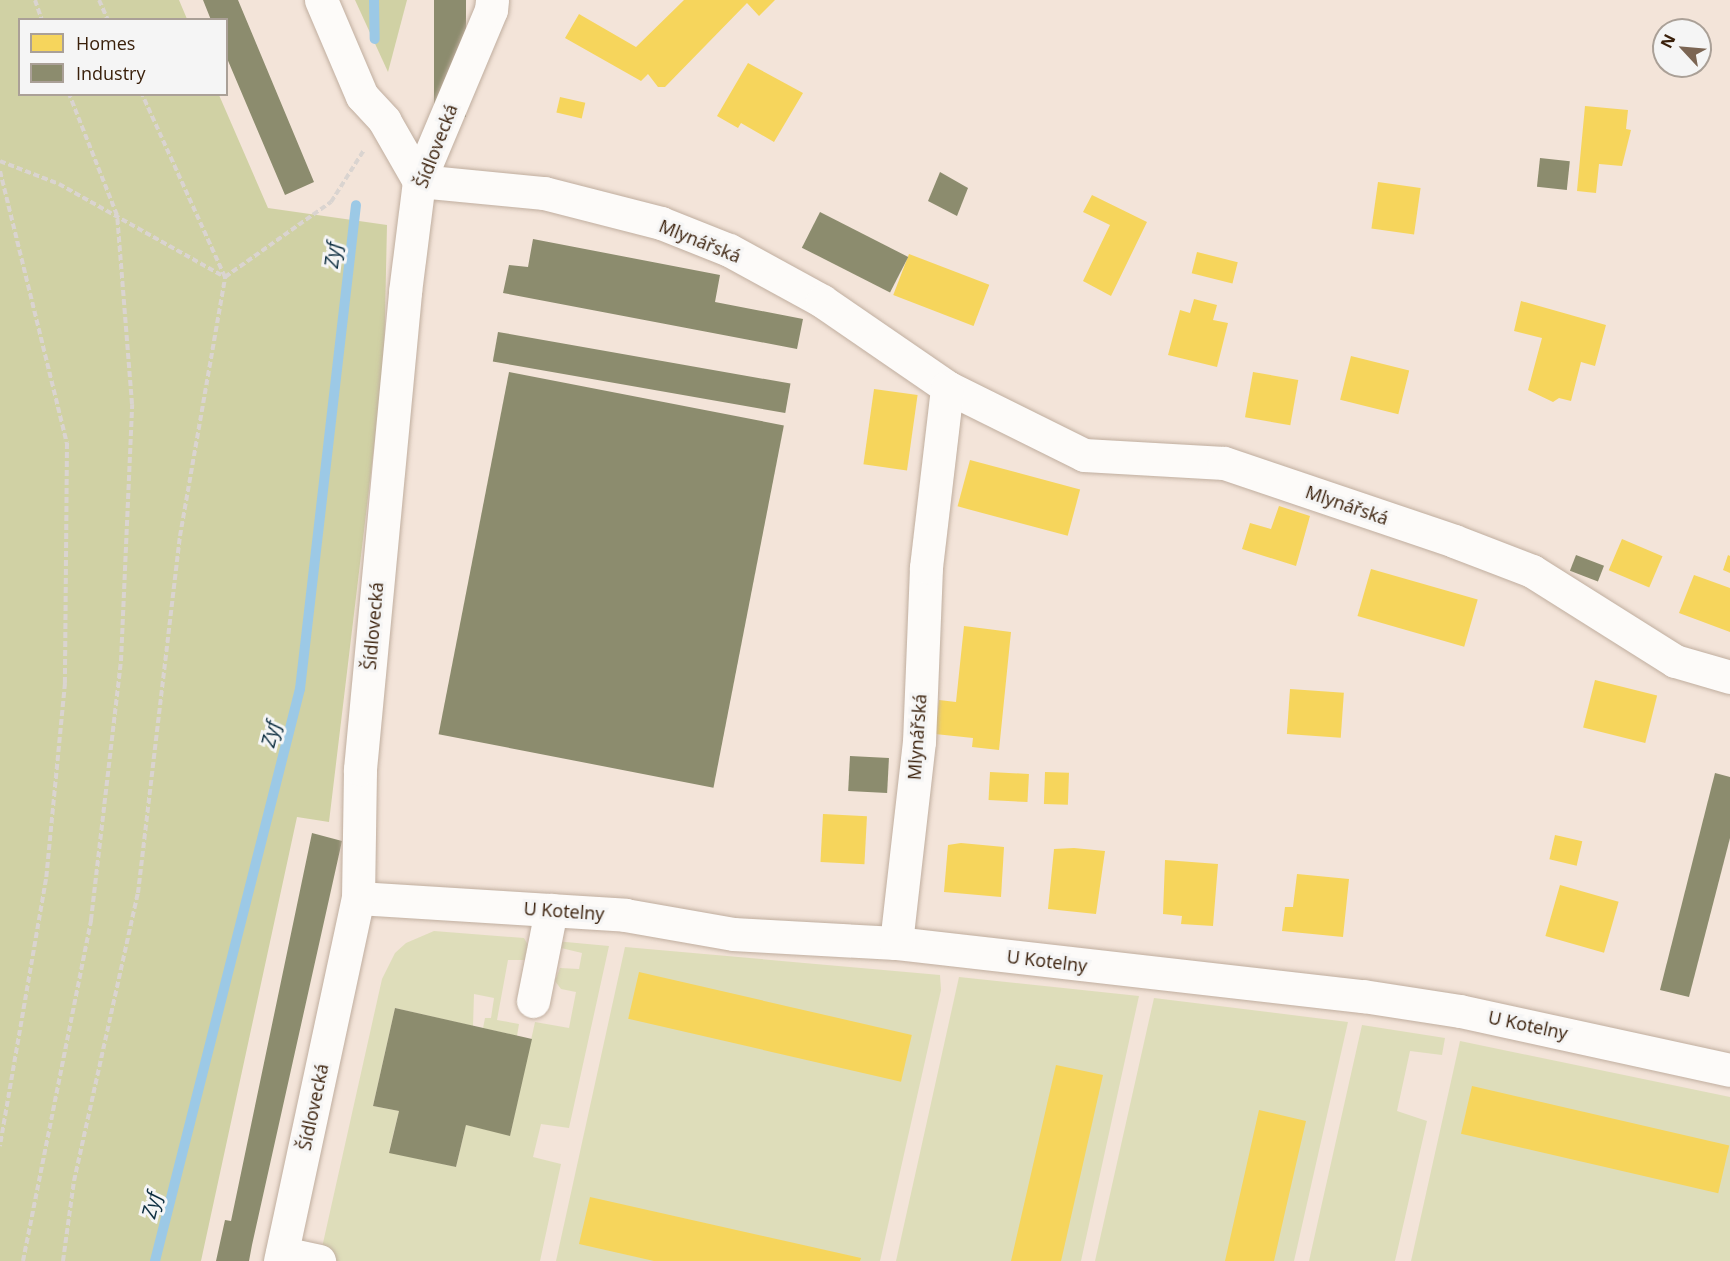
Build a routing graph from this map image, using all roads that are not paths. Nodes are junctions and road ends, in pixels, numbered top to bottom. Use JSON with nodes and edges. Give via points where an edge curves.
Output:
{"nodes":[{"id":1,"x":321,"y":0,"type":"edge"},
{"id":2,"x":492,"y":0,"type":"edge"},
{"id":3,"x":420,"y":181,"type":"junction"},
{"id":4,"x":947,"y":387,"type":"junction"},
{"id":5,"x":1730,"y":676,"type":"edge"},
{"id":6,"x":358,"y":898,"type":"junction"},
{"id":7,"x":551,"y":910,"type":"junction"},
{"id":8,"x":896,"y":943,"type":"junction"},
{"id":9,"x":533,"y":1001,"type":"dead end"},
{"id":10,"x":1730,"y":1070,"type":"edge"},
{"id":11,"x":281,"y":1257,"type":"edge"},
{"id":12,"x":319,"y":1261,"type":"edge"}],
"edges":[{"from":1,"to":3,"type":"street","via":[[362,96],[384,120]]},
{"from":2,"to":3,"type":"street","name":"Šídlovecká"},
{"from":3,"to":4,"type":"street","name":"Mlynářská","via":[[544,193],[670,227],[729,250],[822,301]]},
{"from":3,"to":6,"type":"street","name":"Šídlovecká","via":[[402,315],[361,758]]},
{"from":4,"to":5,"type":"street","name":"Mlynářská","via":[[1084,455],[1224,464],[1454,541],[1533,571],[1675,662]]},
{"from":4,"to":8,"type":"street","name":"Mlynářská","via":[[926,567],[919,742]]},
{"from":6,"to":7,"type":"street","name":"U Kotelny"},
{"from":6,"to":11,"type":"street","name":"Šídlovecká"},
{"from":7,"to":8,"type":"street","name":"U Kotelny","via":[[625,915],[733,934]]},
{"from":7,"to":9,"type":"street"},
{"from":8,"to":10,"type":"street","name":"U Kotelny","via":[[1460,1011]]},
{"from":11,"to":12,"type":"street"}]}
